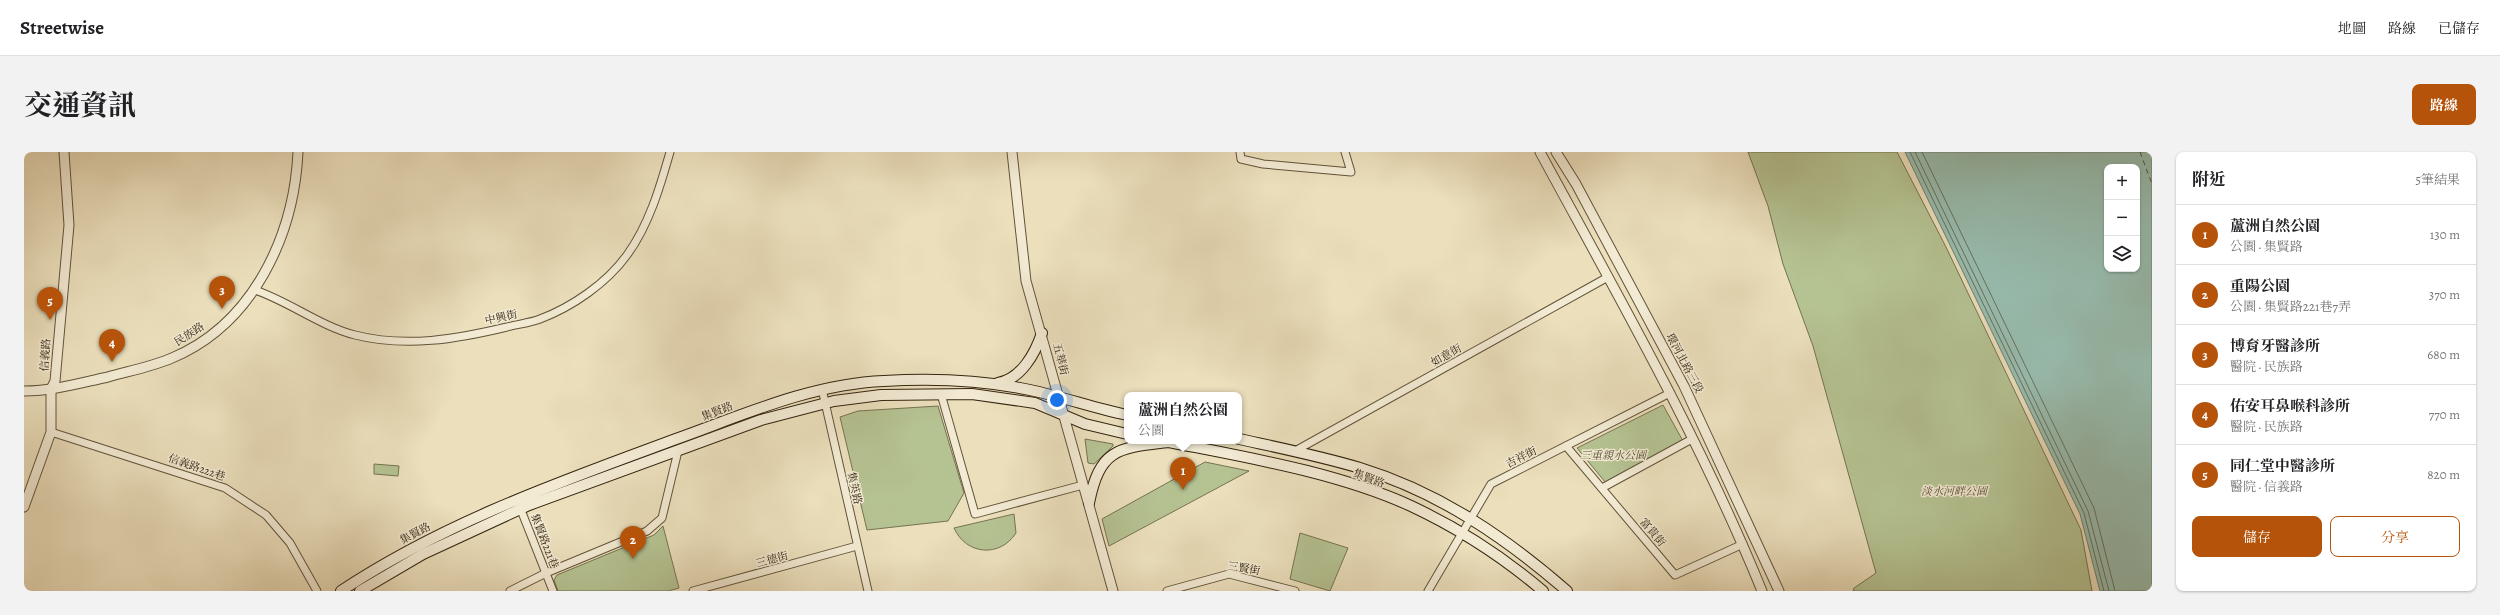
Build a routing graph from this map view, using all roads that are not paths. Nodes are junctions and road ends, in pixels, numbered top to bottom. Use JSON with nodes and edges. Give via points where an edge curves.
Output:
{"nodes":[{"id":1,"x":64,"y":152,"type":"edge"},
{"id":2,"x":298,"y":152,"type":"edge"},
{"id":3,"x":670,"y":152,"type":"edge"},
{"id":4,"x":1012,"y":152,"type":"edge"},
{"id":5,"x":1240,"y":152,"type":"edge"},
{"id":6,"x":1345,"y":152,"type":"edge"},
{"id":7,"x":1540,"y":152,"type":"edge"},
{"id":8,"x":1556,"y":152,"type":"edge"},
{"id":9,"x":1599,"y":228,"type":"junction"},
{"id":10,"x":1585,"y":236,"type":"junction"},
{"id":11,"x":1608,"y":278,"type":"junction"},
{"id":12,"x":255,"y":290,"type":"junction"},
{"id":13,"x":1042,"y":333,"type":"junction"},
{"id":14,"x":993,"y":383,"type":"junction"},
{"id":15,"x":51,"y":389,"type":"junction"},
{"id":16,"x":822,"y":390,"type":"junction"},
{"id":17,"x":24,"y":391,"type":"edge"},
{"id":18,"x":1670,"y":393,"type":"junction"},
{"id":19,"x":941,"y":394,"type":"junction"},
{"id":20,"x":1059,"y":397,"type":"junction"},
{"id":21,"x":824,"y":403,"type":"junction"},
{"id":22,"x":1124,"y":414,"type":"edge"},
{"id":23,"x":1065,"y":417,"type":"junction"},
{"id":24,"x":51,"y":432,"type":"junction"},
{"id":25,"x":1124,"y":433,"type":"edge"},
{"id":26,"x":1692,"y":439,"type":"junction"},
{"id":27,"x":1242,"y":440,"type":"edge"},
{"id":28,"x":1148,"y":444,"type":"edge"},
{"id":29,"x":1179,"y":444,"type":"edge"},
{"id":30,"x":1566,"y":446,"type":"junction"},
{"id":31,"x":1295,"y":451,"type":"junction"},
{"id":32,"x":678,"y":452,"type":"junction"},
{"id":33,"x":1083,"y":485,"type":"junction"},
{"id":34,"x":1602,"y":488,"type":"junction"},
{"id":35,"x":516,"y":499,"type":"junction"},
{"id":36,"x":1089,"y":503,"type":"junction"},
{"id":37,"x":24,"y":507,"type":"edge"},
{"id":38,"x":521,"y":508,"type":"junction"},
{"id":39,"x":1471,"y":518,"type":"junction"},
{"id":40,"x":1462,"y":533,"type":"junction"},
{"id":41,"x":1743,"y":544,"type":"junction"},
{"id":42,"x":857,"y":546,"type":"junction"},
{"id":43,"x":546,"y":573,"type":"junction"},
{"id":44,"x":317,"y":591,"type":"edge"},
{"id":45,"x":341,"y":591,"type":"edge"},
{"id":46,"x":360,"y":591,"type":"edge"},
{"id":47,"x":510,"y":591,"type":"edge"},
{"id":48,"x":553,"y":591,"type":"edge"},
{"id":49,"x":693,"y":591,"type":"edge"},
{"id":50,"x":868,"y":591,"type":"edge"},
{"id":51,"x":1113,"y":591,"type":"edge"},
{"id":52,"x":1167,"y":591,"type":"edge"},
{"id":53,"x":1296,"y":591,"type":"edge"},
{"id":54,"x":1428,"y":591,"type":"edge"},
{"id":55,"x":1543,"y":591,"type":"edge"},
{"id":56,"x":1567,"y":591,"type":"edge"},
{"id":57,"x":1762,"y":591,"type":"edge"},
{"id":58,"x":1780,"y":591,"type":"edge"}],
"edges":[{"from":1,"to":15,"type":"street","name":"信義路","via":[[69,204],[68,252],[55,381]]},
{"from":2,"to":12,"type":"street","name":"民族路","via":[[287,224]]},
{"from":3,"to":12,"type":"street","name":"中興街","via":[[654,204],[628,254],[605,279],[571,304],[539,319],[437,341],[394,341],[344,331]]},
{"from":4,"to":13,"type":"street","name":"五華街","via":[[1026,281]]},
{"from":5,"to":6,"type":"street","via":[[1241,159],[1263,164],[1351,172]]},
{"from":7,"to":10,"type":"street"},
{"from":8,"to":9,"type":"street","name":"環河北路三段"},
{"from":9,"to":10,"type":"street"},
{"from":9,"to":58,"type":"street","name":"環河北路三段","via":[[1684,386]]},
{"from":10,"to":11,"type":"street"},
{"from":11,"to":18,"type":"street"},
{"from":11,"to":31,"type":"street","name":"如意街"},
{"from":12,"to":15,"type":"street","name":"民族路","via":[[225,323],[172,358]]},
{"from":13,"to":14,"type":"main road","via":[[1038,346],[1017,374],[1010,381]]},
{"from":13,"to":20,"type":"street","name":"五華街"},
{"from":14,"to":16,"type":"main road","name":"集賢路","via":[[963,380],[882,381]]},
{"from":14,"to":20,"type":"main road","name":"集賢路"},
{"from":15,"to":17,"type":"street","name":"民族路"},
{"from":15,"to":24,"type":"street","name":"信義路"},
{"from":16,"to":21,"type":"street","name":"集英路"},
{"from":16,"to":35,"type":"main road","name":"集賢路","via":[[751,411]]},
{"from":18,"to":26,"type":"street"},
{"from":18,"to":30,"type":"street","name":"吉祥街"},
{"from":19,"to":21,"type":"main road","name":"集賢路","via":[[881,394]]},
{"from":19,"to":23,"type":"main road","name":"集賢路","via":[[972,394],[1035,403]]},
{"from":19,"to":33,"type":"street","via":[[975,514]]},
{"from":20,"to":22,"type":"main road","name":"集賢路"},
{"from":20,"to":23,"type":"street","name":"五華街"},
{"from":21,"to":32,"type":"main road","name":"集賢路","via":[[761,420]]},
{"from":21,"to":42,"type":"street","name":"集英路"},
{"from":23,"to":25,"type":"main road","name":"集賢路"},
{"from":23,"to":33,"type":"street","name":"五華街"},
{"from":24,"to":37,"type":"street","name":"信義路"},
{"from":24,"to":44,"type":"street","name":"信義路222巷","via":[[225,488],[266,515],[290,543]]},
{"from":26,"to":34,"type":"street"},
{"from":26,"to":41,"type":"street"},
{"from":27,"to":31,"type":"main road","name":"集賢路"},
{"from":28,"to":36,"type":"main road","via":[[1125,448],[1112,454],[1100,467]]},
{"from":29,"to":40,"type":"main road","name":"集賢路","via":[[1349,483],[1410,506]]},
{"from":30,"to":34,"type":"street","name":"富貴街"},
{"from":30,"to":39,"type":"street","name":"吉祥街","via":[[1491,484]]},
{"from":31,"to":39,"type":"main road","name":"集賢路","via":[[1361,468],[1421,492]]},
{"from":32,"to":38,"type":"main road","name":"集賢路"},
{"from":32,"to":43,"type":"street","via":[[662,518],[657,524]]},
{"from":33,"to":36,"type":"street","name":"五華街"},
{"from":34,"to":41,"type":"street","name":"富貴街","via":[[1675,575]]},
{"from":35,"to":38,"type":"street","name":"集賢路221巷"},
{"from":35,"to":45,"type":"main road","name":"集賢路","via":[[422,542]]},
{"from":36,"to":51,"type":"street","name":"五華街"},
{"from":38,"to":43,"type":"street","name":"集賢路221巷"},
{"from":38,"to":46,"type":"main road","name":"集賢路","via":[[423,554]]},
{"from":39,"to":40,"type":"street","name":"吉祥街"},
{"from":39,"to":56,"type":"main road","name":"集賢路","via":[[1523,553]]},
{"from":40,"to":54,"type":"street","name":"吉祥街"},
{"from":40,"to":55,"type":"main road","name":"集賢路","via":[[1503,559]]},
{"from":41,"to":57,"type":"street"},
{"from":42,"to":49,"type":"street","name":"三德街"},
{"from":42,"to":50,"type":"street","name":"集英路"},
{"from":43,"to":47,"type":"street"},
{"from":43,"to":48,"type":"street","name":"集賢路221巷"},
{"from":52,"to":53,"type":"street","name":"三賢街","via":[[1229,574]]}]}
